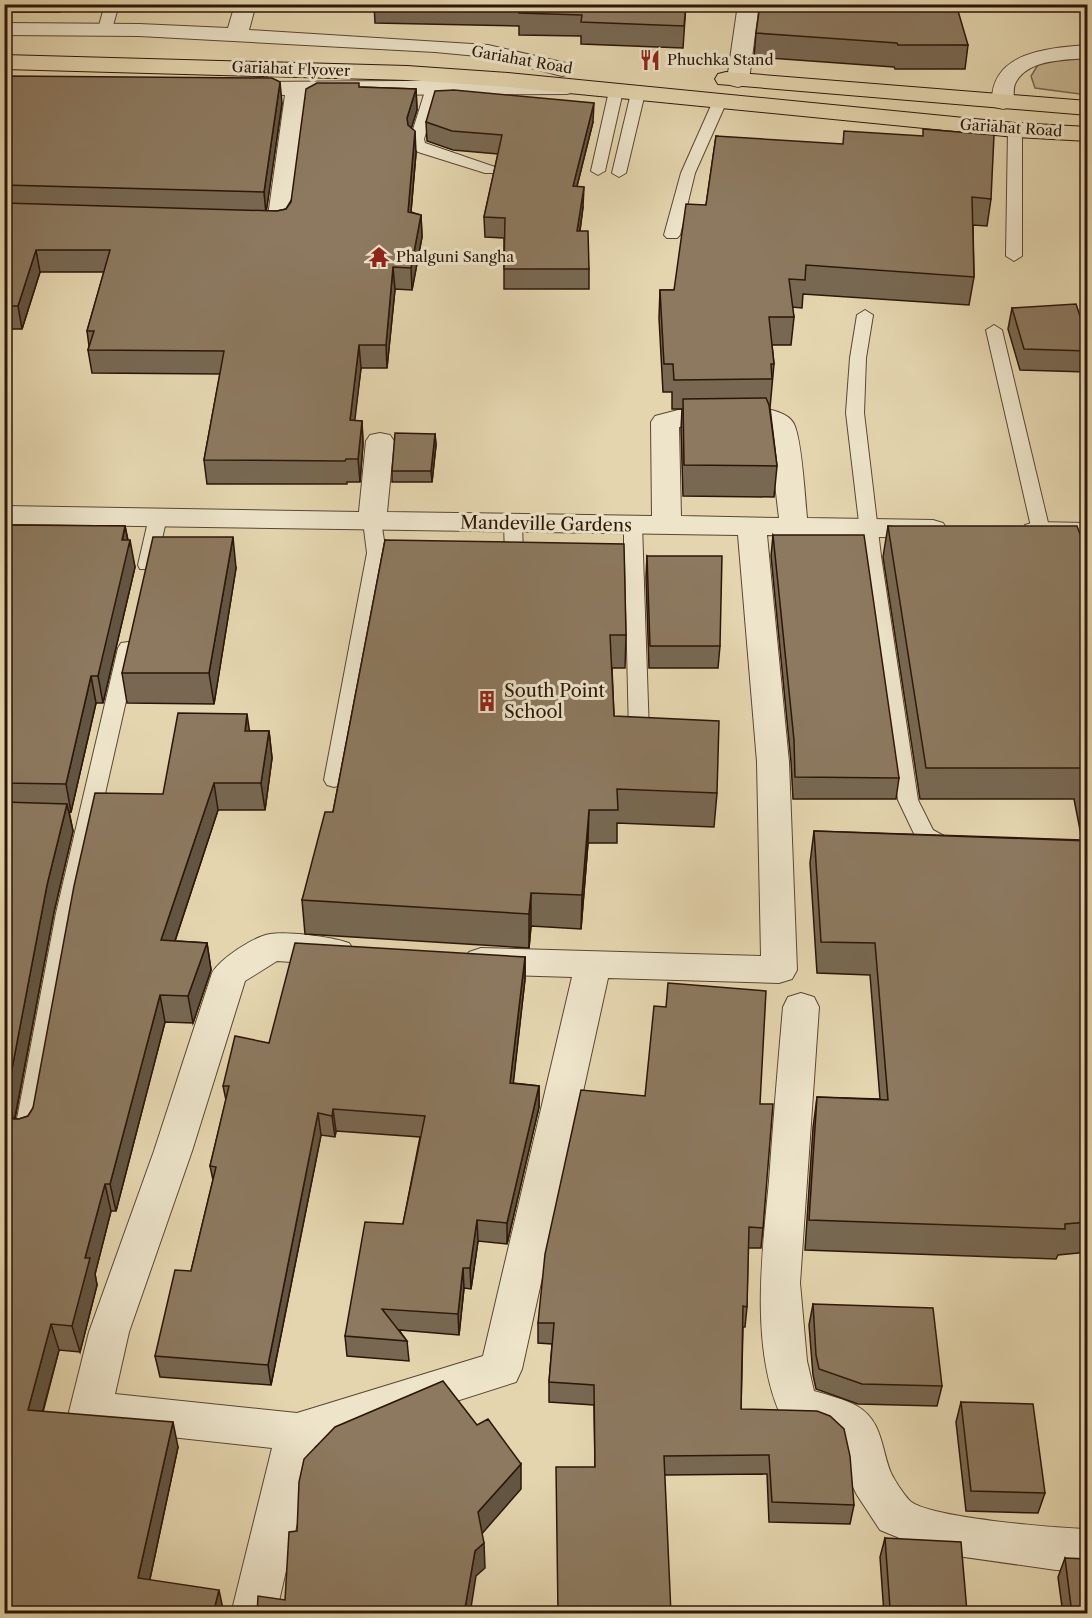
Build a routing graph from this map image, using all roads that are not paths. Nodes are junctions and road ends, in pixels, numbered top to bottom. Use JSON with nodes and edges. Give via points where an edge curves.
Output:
{"nodes":[{"id":1,"x":111,"y":4,"type":"edge"},
{"id":2,"x":246,"y":4,"type":"edge"},
{"id":3,"x":749,"y":4,"type":"edge"},
{"id":4,"x":4,"y":28,"type":"edge"},
{"id":5,"x":105,"y":29,"type":"junction"},
{"id":6,"x":237,"y":35,"type":"junction"},
{"id":7,"x":4,"y":48,"type":"edge"},
{"id":8,"x":1088,"y":51,"type":"edge"},
{"id":9,"x":4,"y":62,"type":"edge"},
{"id":10,"x":415,"y":67,"type":"junction"},
{"id":11,"x":562,"y":69,"type":"junction"},
{"id":12,"x":738,"y":80,"type":"junction"},
{"id":13,"x":32,"y":84,"type":"edge"},
{"id":14,"x":577,"y":87,"type":"junction"},
{"id":15,"x":433,"y":88,"type":"junction"},
{"id":16,"x":297,"y":90,"type":"junction"},
{"id":17,"x":616,"y":91,"type":"junction"},
{"id":18,"x":638,"y":93,"type":"junction"},
{"id":19,"x":720,"y":101,"type":"junction"},
{"id":20,"x":1003,"y":102,"type":"junction"},
{"id":21,"x":1088,"y":108,"type":"edge"},
{"id":22,"x":1015,"y":130,"type":"junction"},
{"id":23,"x":1088,"y":134,"type":"edge"},
{"id":24,"x":490,"y":170,"type":"dead end"},
{"id":25,"x":598,"y":171,"type":"dead end"},
{"id":26,"x":619,"y":173,"type":"dead end"},
{"id":27,"x":219,"y":222,"type":"edge"},
{"id":28,"x":672,"y":235,"type":"dead end"},
{"id":29,"x":1014,"y":256,"type":"dead end"},
{"id":30,"x":865,"y":315,"type":"dead end"},
{"id":31,"x":994,"y":330,"type":"dead end"},
{"id":32,"x":380,"y":441,"type":"dead end"},
{"id":33,"x":4,"y":514,"type":"edge"},
{"id":34,"x":158,"y":517,"type":"junction"},
{"id":35,"x":372,"y":521,"type":"junction"},
{"id":36,"x":513,"y":523,"type":"junction"},
{"id":37,"x":633,"y":525,"type":"junction"},
{"id":38,"x":667,"y":526,"type":"junction"},
{"id":39,"x":752,"y":526,"type":"junction"},
{"id":40,"x":794,"y":527,"type":"junction"},
{"id":41,"x":869,"y":528,"type":"junction"},
{"id":42,"x":961,"y":530,"type":"edge"},
{"id":43,"x":1007,"y":530,"type":"edge"},
{"id":44,"x":1041,"y":531,"type":"junction"},
{"id":45,"x":1081,"y":539,"type":"edge"},
{"id":46,"x":376,"y":553,"type":"junction"},
{"id":47,"x":433,"y":554,"type":"edge"},
{"id":48,"x":491,"y":556,"type":"edge"},
{"id":49,"x":514,"y":556,"type":"junction"},
{"id":50,"x":536,"y":556,"type":"edge"},
{"id":51,"x":580,"y":556,"type":"edge"},
{"id":52,"x":634,"y":556,"type":"junction"},
{"id":53,"x":143,"y":583,"type":"edge"},
{"id":54,"x":133,"y":628,"type":"edge"},
{"id":55,"x":639,"y":734,"type":"edge"},
{"id":56,"x":334,"y":780,"type":"dead end"},
{"id":57,"x":972,"y":854,"type":"edge"},
{"id":58,"x":374,"y":954,"type":"edge"},
{"id":59,"x":443,"y":959,"type":"edge"},
{"id":60,"x":593,"y":964,"type":"junction"},
{"id":61,"x":801,"y":1007,"type":"dead end"},
{"id":62,"x":4,"y":1134,"type":"edge"},
{"id":63,"x":297,"y":1432,"type":"junction"},
{"id":64,"x":1088,"y":1550,"type":"edge"},
{"id":65,"x":253,"y":1614,"type":"edge"}],
"edges":[{"from":1,"to":5,"type":"lane"},
{"from":2,"to":6,"type":"street"},
{"from":3,"to":12,"type":"street"},
{"from":4,"to":5,"type":"street","name":"Gariahat Road"},
{"from":5,"to":6,"type":"street","name":"Gariahat Road"},
{"from":6,"to":11,"type":"street","name":"Gariahat Road","via":[[488,51]]},
{"from":7,"to":10,"type":"main road","name":"Gariahat Flyover"},
{"from":8,"to":20,"type":"street","name":"Gariahat Road","via":[[1038,57],[1017,68],[1004,84]]},
{"from":9,"to":10,"type":"main road","name":"Gariahat Flyover"},
{"from":10,"to":11,"type":"main road","name":"Gariahat Flyover"},
{"from":10,"to":14,"type":"main road","name":"Gariahat Flyover"},
{"from":11,"to":12,"type":"main road","name":"Gariahat Road"},
{"from":12,"to":20,"type":"main road","name":"Gariahat Road"},
{"from":13,"to":16,"type":"street","name":"Gariahat Road"},
{"from":14,"to":15,"type":"street","name":"Gariahat Road"},
{"from":14,"to":17,"type":"main road","name":"Gariahat Flyover"},
{"from":15,"to":16,"type":"street","name":"Gariahat Road"},
{"from":15,"to":24,"type":"lane","via":[[418,146]]},
{"from":16,"to":27,"type":"street","via":[[279,224]]},
{"from":17,"to":18,"type":"main road","name":"Gariahat Flyover"},
{"from":17,"to":25,"type":"lane"},
{"from":18,"to":19,"type":"main road","name":"Gariahat Road"},
{"from":18,"to":26,"type":"lane"},
{"from":19,"to":22,"type":"main road","name":"Gariahat Road"},
{"from":19,"to":28,"type":"lane","via":[[688,173]]},
{"from":20,"to":21,"type":"main road","name":"Gariahat Road"},
{"from":22,"to":23,"type":"main road","name":"Gariahat Road"},
{"from":22,"to":29,"type":"lane"},
{"from":30,"to":41,"type":"lane","via":[[855,413]]},
{"from":31,"to":44,"type":"lane"},
{"from":32,"to":35,"type":"street"},
{"from":33,"to":34,"type":"street","name":"Mandeville Gardens"},
{"from":34,"to":35,"type":"street","name":"Mandeville Gardens"},
{"from":34,"to":53,"type":"lane"},
{"from":35,"to":36,"type":"street","name":"Mandeville Gardens"},
{"from":35,"to":46,"type":"lane"},
{"from":36,"to":37,"type":"street","name":"Mandeville Gardens"},
{"from":36,"to":49,"type":"lane"},
{"from":37,"to":38,"type":"street","name":"Mandeville Gardens"},
{"from":37,"to":52,"type":"lane"},
{"from":38,"to":39,"type":"street","name":"Mandeville Gardens"},
{"from":38,"to":40,"type":"street","via":[[665,422],[678,418],[771,418],[781,425],[783,434]]},
{"from":39,"to":40,"type":"street","name":"Mandeville Gardens"},
{"from":39,"to":60,"type":"street","via":[[772,762],[779,970]]},
{"from":40,"to":41,"type":"street","name":"Mandeville Gardens"},
{"from":41,"to":42,"type":"street","name":"Mandeville Gardens"},
{"from":41,"to":57,"type":"lane","via":[[908,800],[925,835],[960,854]]},
{"from":43,"to":44,"type":"street"},
{"from":44,"to":45,"type":"street"},
{"from":46,"to":47,"type":"lane"},
{"from":46,"to":56,"type":"lane"},
{"from":48,"to":49,"type":"lane"},
{"from":49,"to":50,"type":"lane"},
{"from":51,"to":52,"type":"lane"},
{"from":52,"to":55,"type":"lane"},
{"from":54,"to":62,"type":"lane","via":[[79,821],[67,913],[26,1134]]},
{"from":58,"to":63,"type":"street","via":[[271,948],[230,973],[174,1151],[109,1332],[90,1412]]},
{"from":59,"to":60,"type":"street"},
{"from":60,"to":63,"type":"street","via":[[501,1369]]},
{"from":61,"to":64,"type":"street","via":[[780,1283],[786,1361],[796,1403],[843,1420],[861,1438],[872,1481],[895,1516],[936,1532]]},
{"from":63,"to":65,"type":"street"}]}
